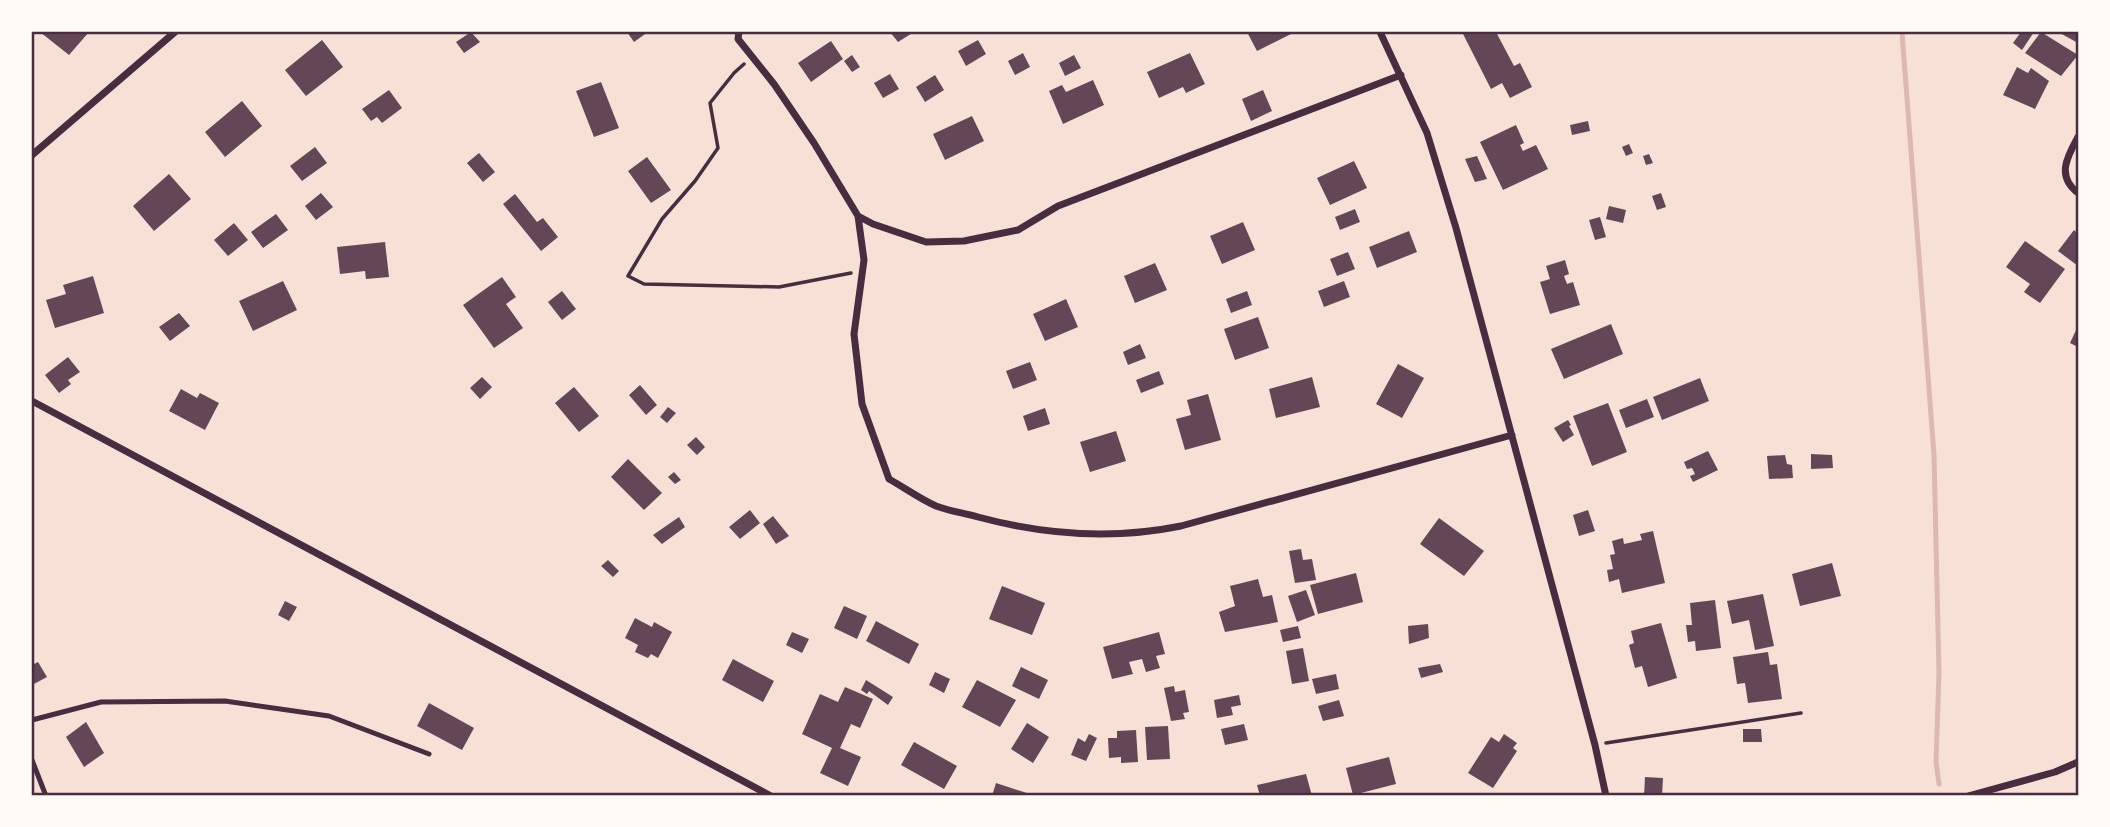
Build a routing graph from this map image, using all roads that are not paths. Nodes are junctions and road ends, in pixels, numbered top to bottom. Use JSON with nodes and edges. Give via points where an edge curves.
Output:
{"nodes":[{"id":1,"x":175,"y":32,"type":"edge"},
{"id":2,"x":739,"y":32,"type":"edge"},
{"id":3,"x":1380,"y":32,"type":"edge"},
{"id":4,"x":1401,"y":75,"type":"junction"},
{"id":5,"x":2078,"y":137,"type":"edge"},
{"id":6,"x":32,"y":155,"type":"edge"},
{"id":7,"x":2078,"y":193,"type":"edge"},
{"id":8,"x":858,"y":216,"type":"junction"},
{"id":9,"x":32,"y":401,"type":"edge"},
{"id":10,"x":1512,"y":436,"type":"junction"},
{"id":11,"x":32,"y":720,"type":"edge"},
{"id":12,"x":429,"y":754,"type":"dead end"},
{"id":13,"x":32,"y":760,"type":"edge"},
{"id":14,"x":2078,"y":762,"type":"edge"},
{"id":15,"x":46,"y":796,"type":"edge"},
{"id":16,"x":771,"y":796,"type":"edge"},
{"id":17,"x":1606,"y":796,"type":"edge"},
{"id":18,"x":1968,"y":796,"type":"edge"}],
"edges":[{"from":1,"to":6,"type":"street"},
{"from":2,"to":8,"type":"street","via":[[738,39],[794,113]]},
{"from":3,"to":4,"type":"street"},
{"from":4,"to":8,"type":"street","via":[[1058,206],[1018,230],[964,241],[926,242]]},
{"from":4,"to":10,"type":"street","via":[[1427,133]]},
{"from":5,"to":7,"type":"street","via":[[2065,161],[2065,176]]},
{"from":8,"to":10,"type":"street","via":[[864,260],[854,334],[862,404],[889,479],[937,506],[1011,526],[1101,535],[1150,532]]},
{"from":9,"to":16,"type":"street"},
{"from":10,"to":17,"type":"street"},
{"from":11,"to":12,"type":"lane","via":[[102,702],[225,701],[328,716]]},
{"from":13,"to":15,"type":"lane"},
{"from":14,"to":18,"type":"street"}]}
